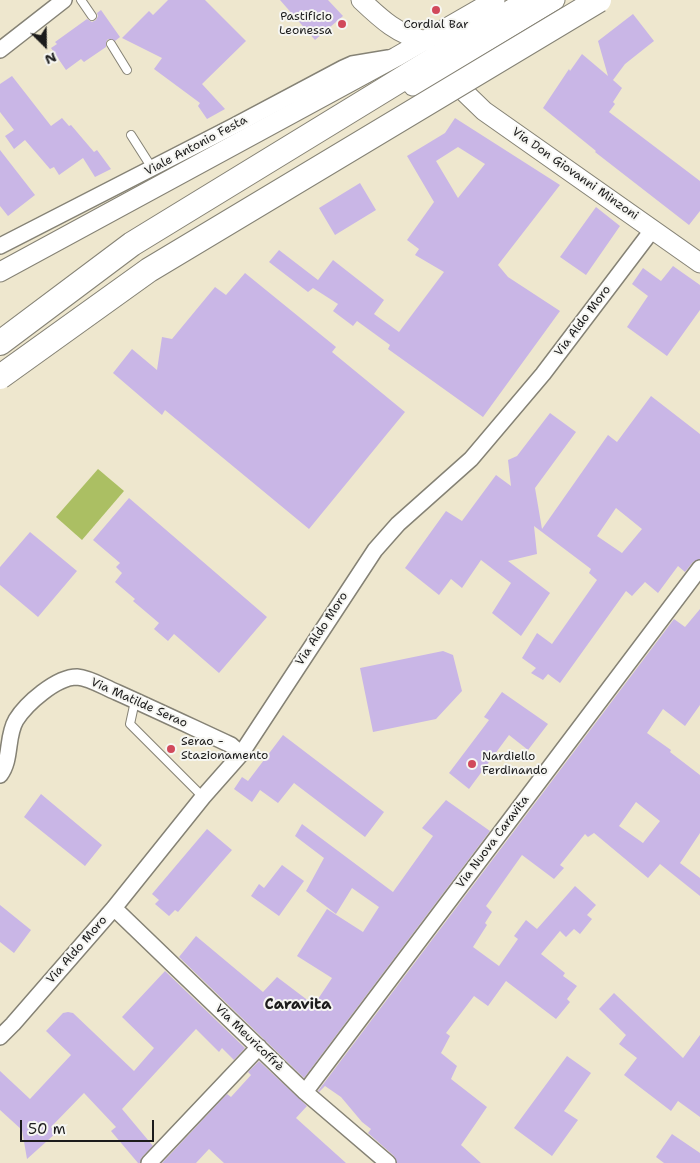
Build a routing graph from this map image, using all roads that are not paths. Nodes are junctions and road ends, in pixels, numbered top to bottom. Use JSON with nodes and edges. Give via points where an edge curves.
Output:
{"nodes":[{"id":1,"x":64,"y":0,"type":"edge"},
{"id":2,"x":81,"y":0,"type":"edge"},
{"id":3,"x":361,"y":0,"type":"edge"},
{"id":4,"x":495,"y":0,"type":"edge"},
{"id":5,"x":531,"y":0,"type":"edge"},
{"id":6,"x":555,"y":0,"type":"edge"},
{"id":7,"x":599,"y":0,"type":"edge"},
{"id":8,"x":92,"y":16,"type":"dead end"},
{"id":9,"x":384,"y":21,"type":"junction"},
{"id":10,"x":426,"y":41,"type":"junction"},
{"id":11,"x":111,"y":44,"type":"dead end"},
{"id":12,"x":0,"y":50,"type":"edge"},
{"id":13,"x":396,"y":57,"type":"junction"},
{"id":14,"x":127,"y":70,"type":"dead end"},
{"id":15,"x":446,"y":73,"type":"junction"},
{"id":16,"x":131,"y":136,"type":"dead end"},
{"id":17,"x":152,"y":168,"type":"junction"},
{"id":18,"x":653,"y":229,"type":"junction"},
{"id":19,"x":0,"y":246,"type":"edge"},
{"id":20,"x":700,"y":263,"type":"edge"},
{"id":21,"x":0,"y":272,"type":"edge"},
{"id":22,"x":0,"y":342,"type":"edge"},
{"id":23,"x":0,"y":352,"type":"edge"},
{"id":24,"x":0,"y":377,"type":"edge"},
{"id":25,"x":700,"y":568,"type":"edge"},
{"id":26,"x":135,"y":700,"type":"junction"},
{"id":27,"x":16,"y":721,"type":"junction"},
{"id":28,"x":0,"y":728,"type":"edge"},
{"id":29,"x":241,"y":754,"type":"junction"},
{"id":30,"x":0,"y":775,"type":"edge"},
{"id":31,"x":203,"y":797,"type":"junction"},
{"id":32,"x":114,"y":908,"type":"junction"},
{"id":33,"x":0,"y":1037,"type":"edge"},
{"id":34,"x":259,"y":1047,"type":"junction"},
{"id":35,"x":305,"y":1092,"type":"junction"},
{"id":36,"x":149,"y":1163,"type":"edge"},
{"id":37,"x":388,"y":1163,"type":"edge"}],
"edges":[{"from":1,"to":12,"type":"street"},
{"from":2,"to":8,"type":"lane"},
{"from":3,"to":9,"type":"street"},
{"from":4,"to":10,"type":"street"},
{"from":5,"to":22,"type":"highway","via":[[132,244]]},
{"from":6,"to":15,"type":"street"},
{"from":7,"to":24,"type":"highway","bridge":true,"via":[[149,270]]},
{"from":9,"to":10,"type":"street","via":[[403,34]]},
{"from":9,"to":13,"type":"street"},
{"from":10,"to":13,"type":"street"},
{"from":11,"to":14,"type":"lane"},
{"from":13,"to":17,"type":"street","name":"Viale Antonio Festa","via":[[342,68]]},
{"from":13,"to":21,"type":"street"},
{"from":15,"to":18,"type":"street","name":"Via Don Giovanni Minzoni","via":[[484,112]]},
{"from":15,"to":23,"type":"street","via":[[137,253]]},
{"from":16,"to":17,"type":"lane"},
{"from":17,"to":19,"type":"street","name":"Viale Antonio Festa"},
{"from":18,"to":20,"type":"street","name":"Via Don Giovanni Minzoni"},
{"from":18,"to":29,"type":"street","name":"Via Aldo Moro","via":[[543,374],[471,459],[398,524],[375,550]]},
{"from":25,"to":35,"type":"street","name":"Via Nuova Caravita"},
{"from":26,"to":27,"type":"street","name":"Via Matilde Serao","via":[[76,677],[54,684]]},
{"from":26,"to":29,"type":"street","name":"Via Matilde Serao","via":[[231,745]]},
{"from":26,"to":31,"type":"lane","via":[[130,724]]},
{"from":27,"to":28,"type":"street","name":"Via Matilde Serao"},
{"from":27,"to":30,"type":"street","name":"Via Matilde Serao","via":[[7,762]]},
{"from":29,"to":31,"type":"street","name":"Via Aldo Moro"},
{"from":31,"to":32,"type":"street","name":"Via Aldo Moro"},
{"from":32,"to":33,"type":"street","name":"Via Aldo Moro"},
{"from":32,"to":34,"type":"street","name":"Via Meuricoffrè"},
{"from":34,"to":35,"type":"street","name":"Via Meuricoffrè"},
{"from":34,"to":36,"type":"street"},
{"from":35,"to":37,"type":"street","name":"Via Meuricoffrè"}]}
